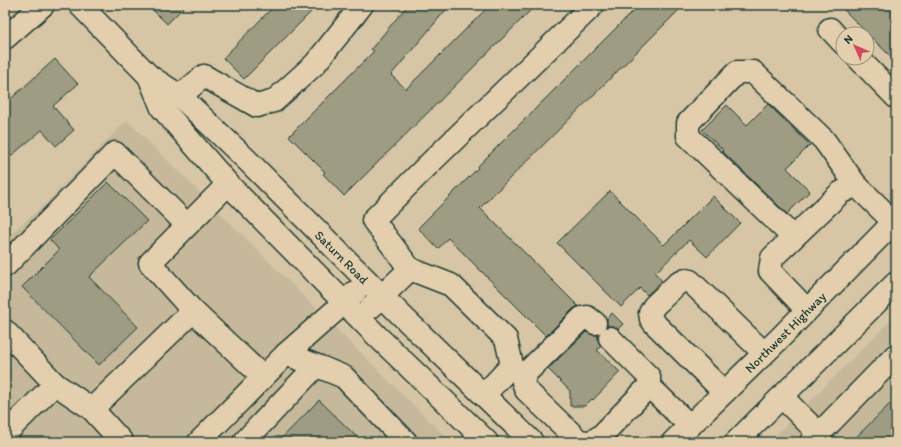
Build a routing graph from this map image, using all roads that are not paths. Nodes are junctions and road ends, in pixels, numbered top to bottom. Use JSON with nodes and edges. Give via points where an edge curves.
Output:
{"nodes":[{"id":1,"x":43,"y":5,"type":"edge"},
{"id":2,"x":80,"y":5,"type":"edge"},
{"id":3,"x":362,"y":5,"type":"edge"},
{"id":4,"x":593,"y":5,"type":"edge"},
{"id":5,"x":5,"y":38,"type":"edge"},
{"id":6,"x":866,"y":66,"type":"edge"},
{"id":7,"x":149,"y":76,"type":"junction"},
{"id":8,"x":180,"y":96,"type":"junction"},
{"id":9,"x":896,"y":97,"type":"edge"},
{"id":10,"x":228,"y":184,"type":"junction"},
{"id":11,"x":856,"y":185,"type":"junction"},
{"id":12,"x":895,"y":222,"type":"edge"},
{"id":13,"x":187,"y":225,"type":"junction"},
{"id":14,"x":793,"y":238,"type":"junction"},
{"id":15,"x":6,"y":265,"type":"edge"},
{"id":16,"x":410,"y":269,"type":"junction"},
{"id":17,"x":366,"y":281,"type":"junction"},
{"id":18,"x":896,"y":283,"type":"edge"},
{"id":19,"x":382,"y":297,"type":"junction"},
{"id":20,"x":345,"y":302,"type":"junction"},
{"id":21,"x":193,"y":310,"type":"junction"},
{"id":22,"x":807,"y":310,"type":"junction"},
{"id":23,"x":360,"y":318,"type":"junction"},
{"id":24,"x":595,"y":323,"type":"dead end"},
{"id":25,"x":5,"y":331,"type":"edge"},
{"id":26,"x":610,"y":338,"type":"dead end"},
{"id":27,"x":764,"y":353,"type":"junction"},
{"id":28,"x":286,"y":354,"type":"junction"},
{"id":29,"x":896,"y":355,"type":"edge"},
{"id":30,"x":316,"y":366,"type":"junction"},
{"id":31,"x":263,"y":377,"type":"junction"},
{"id":32,"x":55,"y":384,"type":"junction"},
{"id":33,"x":649,"y":386,"type":"junction"},
{"id":34,"x":526,"y":390,"type":"junction"},
{"id":35,"x":724,"y":392,"type":"junction"},
{"id":36,"x":484,"y":396,"type":"junction"},
{"id":37,"x":782,"y":397,"type":"junction"},
{"id":38,"x":92,"y":409,"type":"junction"},
{"id":39,"x":502,"y":413,"type":"junction"},
{"id":40,"x":690,"y":426,"type":"junction"},
{"id":41,"x":5,"y":434,"type":"edge"},
{"id":42,"x":815,"y":438,"type":"edge"},
{"id":43,"x":485,"y":441,"type":"edge"},
{"id":44,"x":122,"y":442,"type":"edge"},
{"id":45,"x":199,"y":442,"type":"edge"},
{"id":46,"x":244,"y":442,"type":"edge"},
{"id":47,"x":406,"y":442,"type":"edge"},
{"id":48,"x":532,"y":442,"type":"edge"},
{"id":49,"x":584,"y":442,"type":"edge"},
{"id":50,"x":673,"y":442,"type":"edge"},
{"id":51,"x":736,"y":442,"type":"edge"}],
"edges":[{"from":1,"to":5,"type":"street"},
{"from":2,"to":7,"type":"street","name":"Saturn Road"},
{"from":3,"to":8,"type":"street","via":[[315,64],[274,101],[257,106],[204,76]]},
{"from":4,"to":16,"type":"street","via":[[373,220]]},
{"from":6,"to":9,"type":"street"},
{"from":7,"to":8,"type":"street","name":"Saturn Road"},
{"from":7,"to":10,"type":"street","name":"Saturn Road","via":[[162,108]]},
{"from":8,"to":17,"type":"street","name":"Saturn Road"},
{"from":10,"to":13,"type":"street"},
{"from":10,"to":20,"type":"street","name":"Saturn Road"},
{"from":11,"to":12,"type":"street"},
{"from":11,"to":14,"type":"street","via":[[840,193]]},
{"from":11,"to":14,"type":"street","via":[[824,140],[753,72],[737,72],[688,123],[688,136]]},
{"from":12,"to":22,"type":"street","name":"Northwest Highway"},
{"from":13,"to":15,"type":"street","via":[[115,153]]},
{"from":13,"to":21,"type":"street","via":[[150,263]]},
{"from":14,"to":22,"type":"street","via":[[772,258],[770,271]]},
{"from":16,"to":19,"type":"street"},
{"from":16,"to":36,"type":"street","via":[[451,285],[506,338],[512,366]]},
{"from":17,"to":19,"type":"street","name":"Saturn Road"},
{"from":17,"to":20,"type":"street"},
{"from":18,"to":37,"type":"street"},
{"from":19,"to":23,"type":"street"},
{"from":19,"to":36,"type":"street","name":"Saturn Road"},
{"from":20,"to":23,"type":"street","name":"Saturn Road"},
{"from":20,"to":28,"type":"street"},
{"from":21,"to":31,"type":"street"},
{"from":21,"to":38,"type":"street"},
{"from":22,"to":27,"type":"street","name":"Northwest Highway"},
{"from":23,"to":43,"type":"street","name":"Saturn Road"},
{"from":24,"to":34,"type":"street","via":[[587,317],[574,325],[526,373],[523,382]]},
{"from":25,"to":32,"type":"street"},
{"from":26,"to":33,"type":"street","via":[[649,377]]},
{"from":27,"to":35,"type":"street","name":"Northwest Highway"},
{"from":27,"to":35,"type":"street","via":[[690,281],[677,284],[654,306],[650,313],[654,323]]},
{"from":28,"to":30,"type":"street"},
{"from":28,"to":31,"type":"street"},
{"from":29,"to":42,"type":"street"},
{"from":30,"to":46,"type":"street"},
{"from":30,"to":47,"type":"street","via":[[344,377]]},
{"from":31,"to":45,"type":"street"},
{"from":32,"to":38,"type":"street"},
{"from":32,"to":41,"type":"street"},
{"from":33,"to":40,"type":"street"},
{"from":33,"to":49,"type":"street","via":[[601,436]]},
{"from":34,"to":39,"type":"street"},
{"from":34,"to":49,"type":"street"},
{"from":35,"to":40,"type":"street","name":"Northwest Highway"},
{"from":36,"to":39,"type":"street","name":"Saturn Road"},
{"from":37,"to":42,"type":"street"},
{"from":37,"to":51,"type":"street"},
{"from":38,"to":44,"type":"street"},
{"from":39,"to":48,"type":"street","name":"Saturn Road"},
{"from":40,"to":50,"type":"street","name":"Northwest Highway"}]}
